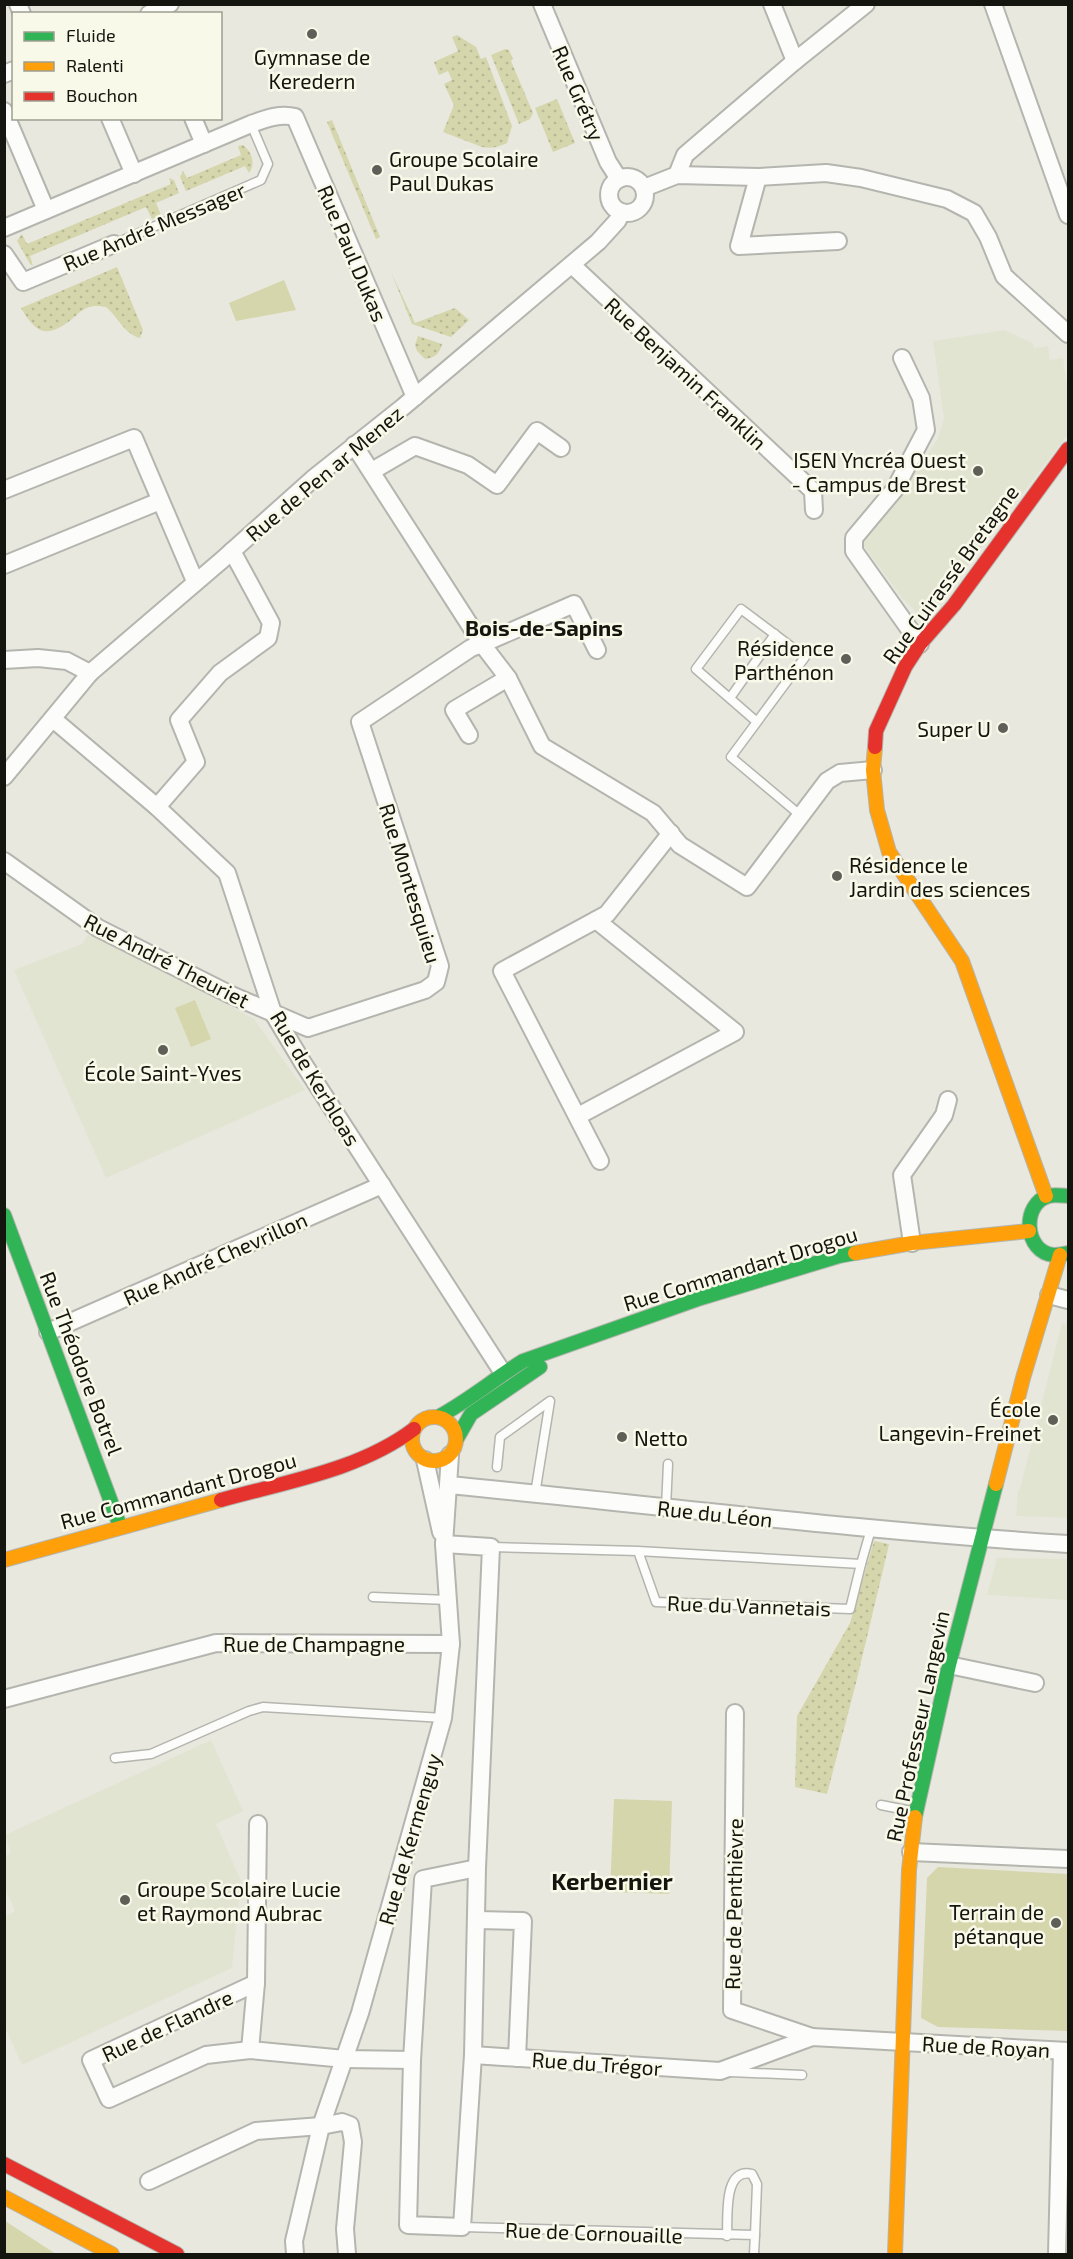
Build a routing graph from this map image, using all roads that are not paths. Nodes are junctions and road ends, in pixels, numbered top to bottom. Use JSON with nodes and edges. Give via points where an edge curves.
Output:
{"nodes":[{"id":1,"x":170,"y":4,"type":"edge"},
{"id":2,"x":542,"y":4,"type":"edge"},
{"id":3,"x":772,"y":4,"type":"edge"},
{"id":4,"x":866,"y":4,"type":"edge"},
{"id":5,"x":993,"y":4,"type":"edge"},
{"id":6,"x":153,"y":12,"type":"edge"},
{"id":7,"x":795,"y":61,"type":"junction"},
{"id":8,"x":4,"y":111,"type":"edge"},
{"id":9,"x":111,"y":120,"type":"edge"},
{"id":10,"x":194,"y":120,"type":"edge"},
{"id":11,"x":252,"y":124,"type":"junction"},
{"id":12,"x":204,"y":144,"type":"junction"},
{"id":13,"x":134,"y":174,"type":"junction"},
{"id":14,"x":677,"y":175,"type":"junction"},
{"id":15,"x":758,"y":177,"type":"junction"},
{"id":16,"x":619,"y":179,"type":"junction"},
{"id":17,"x":644,"y":188,"type":"junction"},
{"id":18,"x":46,"y":210,"type":"junction"},
{"id":19,"x":621,"y":212,"type":"junction"},
{"id":20,"x":1068,"y":215,"type":"edge"},
{"id":21,"x":4,"y":228,"type":"edge"},
{"id":22,"x":838,"y":241,"type":"dead end"},
{"id":23,"x":114,"y":244,"type":"joint"},
{"id":24,"x":4,"y":254,"type":"edge"},
{"id":25,"x":572,"y":265,"type":"junction"},
{"id":26,"x":1068,"y":334,"type":"edge"},
{"id":27,"x":902,"y":358,"type":"dead end"},
{"id":28,"x":415,"y":397,"type":"junction"},
{"id":29,"x":354,"y":445,"type":"junction"},
{"id":30,"x":561,"y":448,"type":"dead end"},
{"id":31,"x":1068,"y":449,"type":"edge"},
{"id":32,"x":372,"y":471,"type":"junction"},
{"id":33,"x":4,"y":490,"type":"edge"},
{"id":34,"x":160,"y":501,"type":"junction"},
{"id":35,"x":814,"y":510,"type":"dead end"},
{"id":36,"x":232,"y":551,"type":"junction"},
{"id":37,"x":4,"y":565,"type":"edge"},
{"id":38,"x":195,"y":581,"type":"junction"},
{"id":39,"x":775,"y":634,"type":"junction"},
{"id":40,"x":482,"y":644,"type":"junction"},
{"id":41,"x":921,"y":644,"type":"junction"},
{"id":42,"x":597,"y":650,"type":"dead end"},
{"id":43,"x":4,"y":660,"type":"edge"},
{"id":44,"x":90,"y":673,"type":"junction"},
{"id":45,"x":508,"y":678,"type":"junction"},
{"id":46,"x":730,"y":698,"type":"junction"},
{"id":47,"x":54,"y":719,"type":"junction"},
{"id":48,"x":757,"y":722,"type":"junction"},
{"id":49,"x":469,"y":735,"type":"dead end"},
{"id":50,"x":873,"y":770,"type":"junction"},
{"id":51,"x":4,"y":777,"type":"edge"},
{"id":52,"x":157,"y":807,"type":"junction"},
{"id":53,"x":800,"y":814,"type":"junction"},
{"id":54,"x":671,"y":832,"type":"junction"},
{"id":55,"x":4,"y":861,"type":"edge"},
{"id":56,"x":596,"y":920,"type":"junction"},
{"id":57,"x":273,"y":1012,"type":"junction"},
{"id":58,"x":948,"y":1100,"type":"dead end"},
{"id":59,"x":578,"y":1116,"type":"junction"},
{"id":60,"x":600,"y":1161,"type":"dead end"},
{"id":61,"x":382,"y":1185,"type":"junction"},
{"id":62,"x":1046,"y":1196,"type":"junction"},
{"id":63,"x":1068,"y":1196,"type":"edge"},
{"id":64,"x":4,"y":1215,"type":"edge"},
{"id":65,"x":1029,"y":1231,"type":"junction"},
{"id":66,"x":912,"y":1243,"type":"junction"},
{"id":67,"x":1064,"y":1254,"type":"edge"},
{"id":68,"x":1049,"y":1295,"type":"junction"},
{"id":69,"x":1068,"y":1300,"type":"edge"},
{"id":70,"x":48,"y":1332,"type":"junction"},
{"id":71,"x":573,"y":1344,"type":"junction"},
{"id":72,"x":503,"y":1373,"type":"junction"},
{"id":73,"x":438,"y":1417,"type":"junction"},
{"id":74,"x":414,"y":1430,"type":"junction"},
{"id":75,"x":453,"y":1448,"type":"junction"},
{"id":76,"x":419,"y":1455,"type":"junction"},
{"id":77,"x":362,"y":1457,"type":"junction"},
{"id":78,"x":668,"y":1464,"type":"dead end"},
{"id":79,"x":497,"y":1467,"type":"dead end"},
{"id":80,"x":449,"y":1485,"type":"junction"},
{"id":81,"x":535,"y":1494,"type":"junction"},
{"id":82,"x":666,"y":1508,"type":"junction"},
{"id":83,"x":120,"y":1526,"type":"junction"},
{"id":84,"x":871,"y":1529,"type":"junction"},
{"id":85,"x":981,"y":1539,"type":"junction"},
{"id":86,"x":444,"y":1544,"type":"junction"},
{"id":87,"x":1068,"y":1544,"type":"edge"},
{"id":88,"x":491,"y":1547,"type":"junction"},
{"id":89,"x":638,"y":1551,"type":"junction"},
{"id":90,"x":4,"y":1560,"type":"edge"},
{"id":91,"x":861,"y":1564,"type":"junction"},
{"id":92,"x":373,"y":1597,"type":"dead end"},
{"id":93,"x":448,"y":1600,"type":"junction"},
{"id":94,"x":451,"y":1644,"type":"junction"},
{"id":95,"x":949,"y":1665,"type":"junction"},
{"id":96,"x":1035,"y":1683,"type":"dead end"},
{"id":97,"x":4,"y":1699,"type":"edge"},
{"id":98,"x":735,"y":1713,"type":"dead end"},
{"id":99,"x":443,"y":1718,"type":"junction"},
{"id":100,"x":115,"y":1758,"type":"dead end"},
{"id":101,"x":881,"y":1804,"type":"dead end"},
{"id":102,"x":916,"y":1812,"type":"junction"},
{"id":103,"x":258,"y":1824,"type":"dead end"},
{"id":104,"x":911,"y":1852,"type":"junction"},
{"id":105,"x":1068,"y":1859,"type":"edge"},
{"id":106,"x":477,"y":1868,"type":"junction"},
{"id":107,"x":423,"y":1879,"type":"junction"},
{"id":108,"x":397,"y":1884,"type":"junction"},
{"id":109,"x":477,"y":1920,"type":"junction"},
{"id":110,"x":256,"y":1983,"type":"junction"},
{"id":111,"x":812,"y":2037,"type":"junction"},
{"id":112,"x":903,"y":2042,"type":"junction"},
{"id":113,"x":250,"y":2050,"type":"junction"},
{"id":114,"x":1065,"y":2051,"type":"edge"},
{"id":115,"x":473,"y":2055,"type":"junction"},
{"id":116,"x":517,"y":2058,"type":"junction"},
{"id":117,"x":345,"y":2059,"type":"junction"},
{"id":118,"x":412,"y":2060,"type":"junction"},
{"id":119,"x":720,"y":2071,"type":"junction"},
{"id":120,"x":802,"y":2075,"type":"dead end"},
{"id":121,"x":321,"y":2126,"type":"junction"},
{"id":122,"x":4,"y":2164,"type":"edge"},
{"id":123,"x":149,"y":2181,"type":"dead end"},
{"id":124,"x":4,"y":2197,"type":"edge"},
{"id":125,"x":1063,"y":2207,"type":"edge"},
{"id":126,"x":462,"y":2228,"type":"junction"},
{"id":127,"x":755,"y":2235,"type":"junction"},
{"id":128,"x":727,"y":2236,"type":"junction"},
{"id":129,"x":291,"y":2250,"type":"edge"},
{"id":130,"x":112,"y":2254,"type":"edge"},
{"id":131,"x":177,"y":2254,"type":"edge"},
{"id":132,"x":347,"y":2254,"type":"edge"},
{"id":133,"x":754,"y":2254,"type":"edge"},
{"id":134,"x":895,"y":2254,"type":"edge"},
{"id":135,"x":1057,"y":2254,"type":"edge"}],
"edges":[{"from":1,"to":6,"type":"street"},
{"from":2,"to":16,"type":"street","name":"Rue Grétry","via":[[608,162]]},
{"from":3,"to":7,"type":"street"},
{"from":4,"to":7,"type":"street"},
{"from":5,"to":20,"type":"street"},
{"from":7,"to":14,"type":"street","via":[[685,154]]},
{"from":8,"to":18,"type":"street"},
{"from":9,"to":13,"type":"street"},
{"from":10,"to":12,"type":"street"},
{"from":11,"to":12,"type":"street"},
{"from":11,"to":23,"type":"lane","name":"Rue André Messager","via":[[268,164],[261,180]]},
{"from":11,"to":28,"type":"street","name":"Rue Paul Dukas","via":[[268,118],[295,117]]},
{"from":12,"to":13,"type":"street"},
{"from":13,"to":18,"type":"street"},
{"from":14,"to":15,"type":"street"},
{"from":14,"to":17,"type":"street"},
{"from":15,"to":22,"type":"street","via":[[739,246]]},
{"from":15,"to":26,"type":"street","via":[[825,173],[947,199],[974,213],[1004,276]]},
{"from":16,"to":17,"type":"street","via":[[631,177]]},
{"from":16,"to":19,"type":"street","via":[[611,187],[609,199]]},
{"from":17,"to":19,"type":"street","via":[[645,198],[639,209]]},
{"from":18,"to":21,"type":"street"},
{"from":19,"to":25,"type":"street","name":"Rue de Pen ar Menez","via":[[598,242]]},
{"from":23,"to":24,"type":"street","name":"Rue André Messager","via":[[22,282]]},
{"from":25,"to":28,"type":"street","name":"Rue de Pen ar Menez"},
{"from":25,"to":35,"type":"street","name":"Rue Benjamin Franklin","via":[[813,491]]},
{"from":27,"to":41,"type":"street","via":[[921,398],[926,430],[895,489],[854,538],[854,551]]},
{"from":28,"to":29,"type":"street","name":"Rue de Pen ar Menez"},
{"from":29,"to":32,"type":"street"},
{"from":29,"to":36,"type":"street","name":"Rue de Pen ar Menez"},
{"from":30,"to":32,"type":"street","via":[[537,431],[497,484],[468,465],[415,446]]},
{"from":31,"to":41,"type":"street","name":"Rue Cuirassé Bretagne"},
{"from":32,"to":40,"type":"street"},
{"from":33,"to":34,"type":"street","via":[[134,438]]},
{"from":34,"to":37,"type":"street"},
{"from":34,"to":38,"type":"street"},
{"from":36,"to":38,"type":"street","name":"Rue de Pen ar Menez"},
{"from":36,"to":52,"type":"street","via":[[271,622],[268,638],[220,673],[179,720],[196,762]]},
{"from":38,"to":44,"type":"street","name":"Rue de Pen ar Menez"},
{"from":39,"to":46,"type":"lane"},
{"from":39,"to":46,"type":"lane","via":[[741,609],[696,669]]},
{"from":39,"to":48,"type":"lane","via":[[805,657]]},
{"from":40,"to":42,"type":"street","via":[[574,604]]},
{"from":40,"to":45,"type":"street"},
{"from":40,"to":57,"type":"street","name":"Rue Montesquieu","via":[[360,722],[440,966],[435,982],[425,990],[308,1028]]},
{"from":41,"to":50,"type":"street","name":"Rue Cuirassé Bretagne","via":[[900,676],[876,731]]},
{"from":43,"to":44,"type":"street","via":[[67,661]]},
{"from":44,"to":47,"type":"street","name":"Rue de Pen ar Menez"},
{"from":45,"to":49,"type":"street","via":[[454,710]]},
{"from":45,"to":54,"type":"street","via":[[543,746],[653,813]]},
{"from":46,"to":48,"type":"lane"},
{"from":47,"to":51,"type":"street","name":"Rue de Pen ar Menez"},
{"from":47,"to":52,"type":"street","name":"Rue de Kerbloas"},
{"from":48,"to":53,"type":"lane","via":[[731,757]]},
{"from":50,"to":53,"type":"street","via":[[840,773],[827,781]]},
{"from":50,"to":62,"type":"street","name":"Rue Cuirassé Bretagne","via":[[877,810],[889,852],[962,962]]},
{"from":52,"to":57,"type":"street","name":"Rue de Kerbloas","via":[[227,873]]},
{"from":53,"to":54,"type":"street","via":[[747,887],[680,845]]},
{"from":54,"to":56,"type":"street","via":[[607,914]]},
{"from":55,"to":57,"type":"street","name":"Rue André Theuriet","via":[[98,928]]},
{"from":56,"to":59,"type":"street","via":[[502,971]]},
{"from":56,"to":59,"type":"street","via":[[735,1032]]},
{"from":57,"to":61,"type":"street","name":"Rue de Kerbloas"},
{"from":58,"to":66,"type":"street","via":[[944,1115],[902,1175]]},
{"from":59,"to":60,"type":"street"},
{"from":61,"to":70,"type":"street","name":"Rue André Chevrillon"},
{"from":61,"to":72,"type":"street","name":"Rue de Kerbloas"},
{"from":62,"to":63,"type":"street"},
{"from":62,"to":65,"type":"street","via":[[1032,1209]]},
{"from":64,"to":70,"type":"street","name":"Rue Théodore Botrel"},
{"from":65,"to":66,"type":"street","name":"Rue Commandant Drogou"},
{"from":65,"to":67,"type":"street","via":[[1040,1249]]},
{"from":66,"to":71,"type":"street","name":"Rue Commandant Drogou","via":[[839,1256],[701,1298]]},
{"from":67,"to":68,"type":"street","name":"Rue Professeur Langevin"},
{"from":68,"to":69,"type":"street"},
{"from":68,"to":85,"type":"street","name":"Rue Professeur Langevin","via":[[1035,1334]]},
{"from":70,"to":83,"type":"street","name":"Rue Théodore Botrel"},
{"from":71,"to":72,"type":"street","name":"Rue Commandant Drogou","via":[[523,1361]]},
{"from":71,"to":75,"type":"street","name":"Rue Commandant Drogou","via":[[471,1414]]},
{"from":72,"to":73,"type":"street","name":"Rue Commandant Drogou"},
{"from":73,"to":74,"type":"street","via":[[424,1419]]},
{"from":73,"to":75,"type":"street","via":[[452,1425]]},
{"from":74,"to":76,"type":"street","via":[[412,1440]]},
{"from":74,"to":77,"type":"street","name":"Rue Commandant Drogou"},
{"from":75,"to":76,"type":"street","via":[[438,1461]]},
{"from":75,"to":80,"type":"street","name":"Rue de Kermenguy"},
{"from":76,"to":77,"type":"street","name":"Rue Commandant Drogou"},
{"from":76,"to":86,"type":"street","name":"Rue de Kermenguy"},
{"from":77,"to":83,"type":"street","name":"Rue Commandant Drogou","via":[[309,1476]]},
{"from":78,"to":82,"type":"lane"},
{"from":79,"to":81,"type":"lane","via":[[500,1437],[550,1401]]},
{"from":80,"to":81,"type":"street","name":"Rue du Léon"},
{"from":80,"to":86,"type":"street","name":"Rue de Kermenguy"},
{"from":81,"to":82,"type":"street","name":"Rue du Léon"},
{"from":82,"to":84,"type":"street","name":"Rue du Léon"},
{"from":83,"to":90,"type":"street","name":"Rue Commandant Drogou"},
{"from":84,"to":85,"type":"street","name":"Rue du Léon"},
{"from":84,"to":91,"type":"lane","name":"Rue du Vannetais"},
{"from":85,"to":87,"type":"street","name":"Rue du Léon"},
{"from":85,"to":95,"type":"street","name":"Rue Professeur Langevin"},
{"from":86,"to":88,"type":"street"},
{"from":86,"to":93,"type":"street","name":"Rue de Kermenguy"},
{"from":88,"to":89,"type":"lane"},
{"from":88,"to":106,"type":"street"},
{"from":89,"to":91,"type":"lane"},
{"from":89,"to":91,"type":"lane","name":"Rue du Vannetais","via":[[656,1602],[850,1609]]},
{"from":92,"to":93,"type":"lane"},
{"from":93,"to":94,"type":"street","name":"Rue de Kermenguy"},
{"from":94,"to":97,"type":"street","name":"Rue de Champagne","via":[[216,1642]]},
{"from":94,"to":99,"type":"street","name":"Rue de Kermenguy"},
{"from":95,"to":96,"type":"street"},
{"from":95,"to":102,"type":"street","name":"Rue Professeur Langevin"},
{"from":98,"to":111,"type":"street","name":"Rue de Penthièvre","via":[[732,2010]]},
{"from":99,"to":100,"type":"lane","via":[[263,1707],[151,1754]]},
{"from":99,"to":108,"type":"street","name":"Rue de Kermenguy"},
{"from":101,"to":102,"type":"lane"},
{"from":102,"to":104,"type":"street","name":"Rue Professeur Langevin"},
{"from":103,"to":110,"type":"street","name":"Rue de Flandre"},
{"from":104,"to":105,"type":"street"},
{"from":104,"to":112,"type":"street","name":"Rue Professeur Langevin"},
{"from":106,"to":107,"type":"street"},
{"from":106,"to":109,"type":"street"},
{"from":107,"to":108,"type":"street"},
{"from":107,"to":118,"type":"street"},
{"from":108,"to":117,"type":"street","name":"Rue de Kermenguy"},
{"from":109,"to":115,"type":"street"},
{"from":109,"to":116,"type":"street","via":[[523,1921]]},
{"from":110,"to":113,"type":"street","name":"Rue de Flandre"},
{"from":110,"to":113,"type":"street","name":"Rue de Flandre","via":[[91,2060],[109,2100],[206,2055]]},
{"from":111,"to":112,"type":"street","name":"Rue du Trégor"},
{"from":111,"to":119,"type":"street","name":"Rue du Trégor"},
{"from":112,"to":114,"type":"street","name":"Rue de Royan"},
{"from":112,"to":134,"type":"street","name":"Rue Professeur Langevin"},
{"from":113,"to":117,"type":"street","name":"Rue de Flandre"},
{"from":114,"to":125,"type":"street"},
{"from":115,"to":116,"type":"street","name":"Rue du Trégor"},
{"from":115,"to":126,"type":"street"},
{"from":116,"to":119,"type":"street","name":"Rue du Trégor"},
{"from":117,"to":118,"type":"street","name":"Rue de Flandre"},
{"from":117,"to":121,"type":"street","name":"Rue de Kermenguy"},
{"from":118,"to":126,"type":"street","via":[[408,2225]]},
{"from":119,"to":120,"type":"lane","name":"Rue du Trégor"},
{"from":121,"to":123,"type":"street","via":[[256,2131]]},
{"from":121,"to":129,"type":"street","name":"Rue de Kermenguy"},
{"from":121,"to":132,"type":"street","via":[[342,2122],[350,2125],[353,2142],[345,2229]]},
{"from":122,"to":131,"type":"street"},
{"from":124,"to":130,"type":"street"},
{"from":125,"to":135,"type":"street"},
{"from":126,"to":128,"type":"lane","name":"Rue de Cornouaille"},
{"from":127,"to":128,"type":"lane","name":"Rue de Cornouaille"},
{"from":127,"to":128,"type":"lane","via":[[757,2184],[752,2174],[745,2172],[730,2184]]},
{"from":127,"to":133,"type":"lane"}]}
